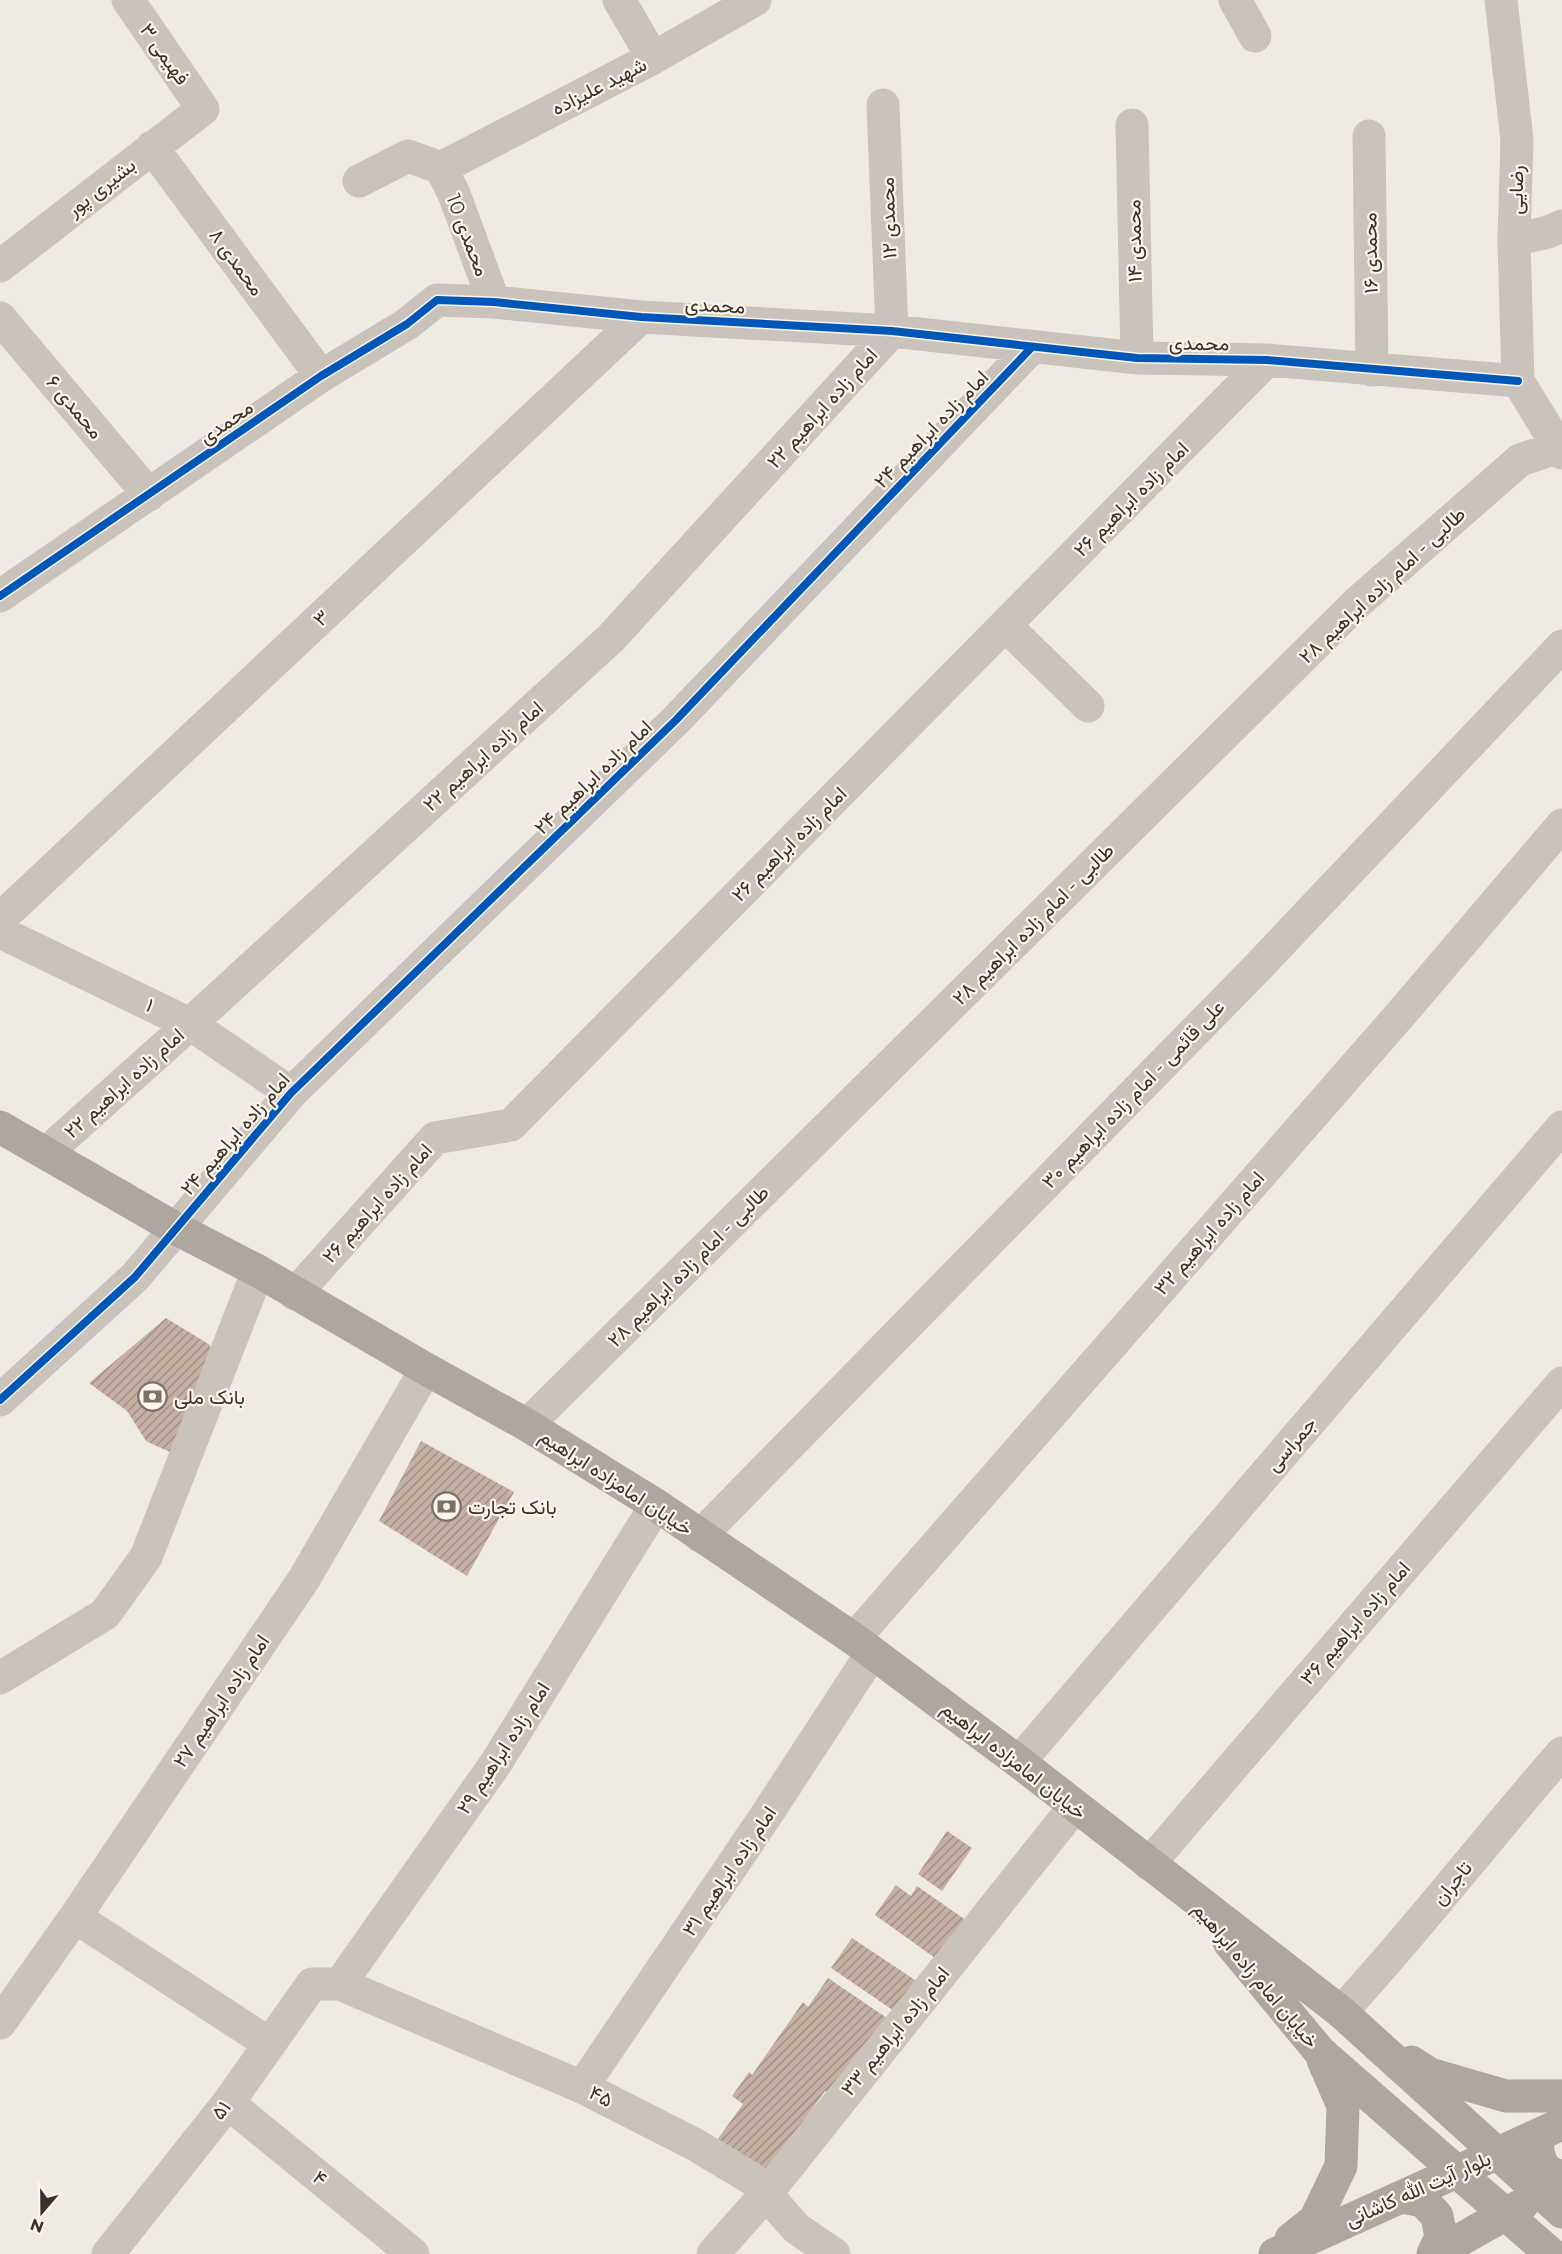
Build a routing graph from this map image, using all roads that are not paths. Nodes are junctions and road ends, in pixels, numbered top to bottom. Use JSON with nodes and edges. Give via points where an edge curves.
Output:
{"nodes":[{"id":1,"x":128,"y":0,"type":"edge"},
{"id":2,"x":619,"y":0,"type":"edge"},
{"id":3,"x":755,"y":0,"type":"edge"},
{"id":4,"x":1235,"y":0,"type":"edge"},
{"id":5,"x":1501,"y":0,"type":"edge"},
{"id":6,"x":1255,"y":36,"type":"dead end"},
{"id":7,"x":653,"y":58,"type":"junction"},
{"id":8,"x":883,"y":105,"type":"dead end"},
{"id":9,"x":203,"y":109,"type":"joint"},
{"id":10,"x":1132,"y":125,"type":"dead end"},
{"id":11,"x":1369,"y":136,"type":"dead end"},
{"id":12,"x":152,"y":147,"type":"junction"},
{"id":13,"x":441,"y":168,"type":"junction"},
{"id":14,"x":359,"y":181,"type":"dead end"},
{"id":15,"x":1562,"y":226,"type":"edge"},
{"id":16,"x":1514,"y":240,"type":"junction"},
{"id":17,"x":0,"y":266,"type":"edge"},
{"id":18,"x":494,"y":302,"type":"junction"},
{"id":19,"x":641,"y":317,"type":"junction"},
{"id":20,"x":0,"y":318,"type":"edge"},
{"id":21,"x":892,"y":331,"type":"junction"},
{"id":22,"x":1032,"y":347,"type":"junction"},
{"id":23,"x":1137,"y":358,"type":"junction"},
{"id":24,"x":1267,"y":360,"type":"junction"},
{"id":25,"x":1372,"y":370,"type":"junction"},
{"id":26,"x":321,"y":376,"type":"junction"},
{"id":27,"x":1518,"y":381,"type":"junction"},
{"id":28,"x":1561,"y":449,"type":"edge"},
{"id":29,"x":149,"y":495,"type":"junction"},
{"id":30,"x":0,"y":596,"type":"edge"},
{"id":31,"x":1006,"y":626,"type":"junction"},
{"id":32,"x":1562,"y":646,"type":"edge"},
{"id":33,"x":1088,"y":706,"type":"dead end"},
{"id":34,"x":1562,"y":825,"type":"edge"},
{"id":35,"x":0,"y":919,"type":"edge"},
{"id":36,"x":0,"y":932,"type":"edge"},
{"id":37,"x":190,"y":1024,"type":"junction"},
{"id":38,"x":291,"y":1093,"type":"junction"},
{"id":39,"x":1562,"y":1126,"type":"edge"},
{"id":40,"x":0,"y":1127,"type":"edge"},
{"id":41,"x":46,"y":1153,"type":"junction"},
{"id":42,"x":175,"y":1228,"type":"junction"},
{"id":43,"x":258,"y":1271,"type":"junction"},
{"id":44,"x":295,"y":1294,"type":"junction"},
{"id":45,"x":426,"y":1369,"type":"junction"},
{"id":46,"x":1562,"y":1383,"type":"edge"},
{"id":47,"x":0,"y":1401,"type":"edge"},
{"id":48,"x":527,"y":1425,"type":"junction"},
{"id":49,"x":656,"y":1505,"type":"junction"},
{"id":50,"x":700,"y":1536,"type":"junction"},
{"id":51,"x":863,"y":1646,"type":"junction"},
{"id":52,"x":0,"y":1678,"type":"edge"},
{"id":53,"x":1562,"y":1753,"type":"edge"},
{"id":54,"x":1019,"y":1762,"type":"junction"},
{"id":55,"x":1075,"y":1806,"type":"junction"},
{"id":56,"x":1149,"y":1864,"type":"junction"},
{"id":57,"x":1192,"y":1897,"type":"junction"},
{"id":58,"x":75,"y":1917,"type":"junction"},
{"id":59,"x":340,"y":1984,"type":"junction"},
{"id":60,"x":1352,"y":2022,"type":"junction"},
{"id":61,"x":0,"y":2023,"type":"edge"},
{"id":62,"x":270,"y":2044,"type":"junction"},
{"id":63,"x":1320,"y":2052,"type":"junction"},
{"id":64,"x":582,"y":2087,"type":"junction"},
{"id":65,"x":1562,"y":2096,"type":"edge"},
{"id":66,"x":228,"y":2103,"type":"junction"},
{"id":67,"x":1550,"y":2130,"type":"edge"},
{"id":68,"x":1497,"y":2154,"type":"junction"},
{"id":69,"x":1457,"y":2172,"type":"junction"},
{"id":70,"x":1557,"y":2191,"type":"edge"},
{"id":71,"x":766,"y":2194,"type":"junction"},
{"id":72,"x":1402,"y":2197,"type":"junction"},
{"id":73,"x":1506,"y":2214,"type":"junction"},
{"id":74,"x":108,"y":2254,"type":"edge"},
{"id":75,"x":413,"y":2254,"type":"edge"},
{"id":76,"x":713,"y":2254,"type":"edge"},
{"id":77,"x":834,"y":2254,"type":"edge"},
{"id":78,"x":1273,"y":2254,"type":"edge"},
{"id":79,"x":1434,"y":2254,"type":"edge"},
{"id":80,"x":1551,"y":2254,"type":"edge"}],
"edges":[{"from":1,"to":9,"type":"street","name":"فهیمی ۳"},
{"from":2,"to":7,"type":"street"},
{"from":3,"to":7,"type":"street","name":"شهید علیزاده"},
{"from":4,"to":6,"type":"street"},
{"from":5,"to":16,"type":"street","name":"رضایی","via":[[1517,140]]},
{"from":7,"to":13,"type":"street","name":"شهید علیزاده"},
{"from":8,"to":21,"type":"street","name":"محمدی ۱۲"},
{"from":9,"to":12,"type":"street","name":"بشیری پور"},
{"from":10,"to":23,"type":"street","name":"محمدی ۱۴"},
{"from":11,"to":25,"type":"street","name":"محمدی ۱۶"},
{"from":12,"to":17,"type":"street","name":"بشیری پور"},
{"from":12,"to":26,"type":"street","name":"محمدی ۸"},
{"from":13,"to":14,"type":"street","via":[[408,156]]},
{"from":13,"to":18,"type":"street","name":"محمدی 10"},
{"from":15,"to":16,"type":"street"},
{"from":16,"to":27,"type":"street","name":"رضایی"},
{"from":18,"to":19,"type":"street","name":"محمدی"},
{"from":18,"to":26,"type":"street","name":"محمدی","via":[[437,300],[407,324]]},
{"from":19,"to":21,"type":"street","name":"محمدی"},
{"from":19,"to":35,"type":"street","name":"۳"},
{"from":20,"to":29,"type":"street","name":"محمدی ۶"},
{"from":21,"to":22,"type":"street","name":"محمدی"},
{"from":21,"to":37,"type":"street","name":"امام زاده ابراهیم ۲۲","via":[[611,638]]},
{"from":22,"to":23,"type":"street","name":"محمدی"},
{"from":22,"to":38,"type":"street","name":"امام زاده ابراهیم ۲۴","via":[[676,720]]},
{"from":23,"to":24,"type":"street","name":"محمدی"},
{"from":24,"to":25,"type":"street","name":"محمدی"},
{"from":24,"to":31,"type":"street","name":"امام زاده ابراهیم ۲۶"},
{"from":25,"to":27,"type":"street","name":"محمدی"},
{"from":26,"to":29,"type":"street","name":"محمدی"},
{"from":27,"to":28,"type":"street"},
{"from":28,"to":48,"type":"street","name":"طالبی - امام زاده ابراهیم ۲۸","via":[[1520,460],[1358,602]]},
{"from":29,"to":30,"type":"street","name":"محمدی"},
{"from":31,"to":33,"type":"street"},
{"from":31,"to":44,"type":"street","name":"امام زاده ابراهیم ۲۶","via":[[511,1125],[435,1138]]},
{"from":32,"to":50,"type":"street","name":"علی قائمی - امام زاده ابراهیم ۳۰","via":[[1249,975]]},
{"from":34,"to":51,"type":"street","name":"امام زاده ابراهیم ۳۲"},
{"from":36,"to":37,"type":"street","name":"۱"},
{"from":37,"to":38,"type":"street","name":"۱"},
{"from":37,"to":41,"type":"street","name":"امام زاده ابراهیم ۲۲"},
{"from":38,"to":42,"type":"street","name":"امام زاده ابراهیم ۲۴"},
{"from":39,"to":54,"type":"street","name":"جمراسی"},
{"from":40,"to":41,"type":"main road","name":"خیابان امامزاده ابراهیم"},
{"from":41,"to":42,"type":"main road","name":"خیابان امامزاده ابراهیم"},
{"from":42,"to":43,"type":"main road","name":"خیابان امامزاده ابراهیم"},
{"from":42,"to":47,"type":"street","name":"امام زاده ابراهیم ۲۴","via":[[135,1277]]},
{"from":43,"to":44,"type":"main road","name":"خیابان امامزاده ابراهیم"},
{"from":43,"to":52,"type":"street","via":[[146,1557],[105,1614]]},
{"from":44,"to":45,"type":"main road","name":"خیابان امامزاده ابراهیم"},
{"from":45,"to":48,"type":"main road","name":"خیابان امامزاده ابراهیم"},
{"from":45,"to":58,"type":"street","name":"امام زاده ابراهیم ۲۷","via":[[304,1579]]},
{"from":46,"to":56,"type":"street","name":"امام زاده ابراهیم ۳۶"},
{"from":48,"to":49,"type":"main road","name":"خیابان امامزاده ابراهیم"},
{"from":49,"to":50,"type":"main road","name":"خیابان امامزاده ابراهیم"},
{"from":49,"to":59,"type":"street","name":"امام زاده ابراهیم ۲۹","via":[[496,1763]]},
{"from":50,"to":51,"type":"main road","name":"خیابان امامزاده ابراهیم"},
{"from":51,"to":54,"type":"main road","name":"خیابان امامزاده ابراهیم"},
{"from":51,"to":64,"type":"street","name":"امام زاده ابراهیم ۳۱","via":[[765,1817]]},
{"from":53,"to":60,"type":"street","name":"تاجران","via":[[1391,1958]]},
{"from":54,"to":55,"type":"main road","name":"خیابان امامزاده ابراهیم"},
{"from":55,"to":56,"type":"main road","name":"خیابان امامزاده ابراهیم"},
{"from":55,"to":71,"type":"street","name":"امام زاده ابراهیم ۳۳"},
{"from":56,"to":57,"type":"main road","name":"خیابان امامزاده ابراهیم"},
{"from":57,"to":60,"type":"main road","name":"خیابان امام زاده ابراهیم"},
{"from":57,"to":63,"type":"main road","name":"خیابان امام زاده ابراهیم"},
{"from":58,"to":61,"type":"street","name":"امام زاده ابراهیم ۲۷"},
{"from":58,"to":62,"type":"street"},
{"from":59,"to":62,"type":"street","name":"۵۱","via":[[312,1984]]},
{"from":59,"to":64,"type":"street","name":"۴۵"},
{"from":60,"to":65,"type":"main road","via":[[1430,2074],[1506,2096]]},
{"from":60,"to":68,"type":"main road","name":"خیابان امام زاده ابراهیم"},
{"from":62,"to":66,"type":"street","name":"۵۱"},
{"from":63,"to":69,"type":"main road","name":"خیابان امام زاده ابراهیم"},
{"from":63,"to":78,"type":"main road","via":[[1343,2106],[1341,2166],[1315,2220]]},
{"from":64,"to":71,"type":"street","name":"۴۵","via":[[694,2144],[754,2180]]},
{"from":66,"to":74,"type":"street","name":"۵۱"},
{"from":66,"to":75,"type":"street","name":"۴"},
{"from":67,"to":68,"type":"main road","name":"بلوار آیت الله کاشانی"},
{"from":67,"to":70,"type":"main road","via":[[1536,2151],[1543,2166],[1556,2176]]},
{"from":68,"to":69,"type":"main road","name":"بلوار آیت الله کاشانی"},
{"from":68,"to":70,"type":"main road","name":"خیابان امام زاده ابراهیم"},
{"from":69,"to":72,"type":"main road","name":"بلوار آیت الله کاشانی"},
{"from":69,"to":73,"type":"main road","name":"خیابان امام زاده ابراهیم"},
{"from":70,"to":73,"type":"main road"},
{"from":71,"to":76,"type":"street","name":"امام زاده ابراهیم ۳۳"},
{"from":71,"to":77,"type":"street","name":"۴۵","via":[[796,2228]]},
{"from":72,"to":78,"type":"main road","name":"بلوار آیت الله کاشانی"},
{"from":72,"to":79,"type":"main road","via":[[1423,2201],[1437,2216],[1441,2237]]},
{"from":73,"to":79,"type":"main road"},
{"from":73,"to":80,"type":"main road","name":"خیابان امام زاده ابراهیم"}]}
